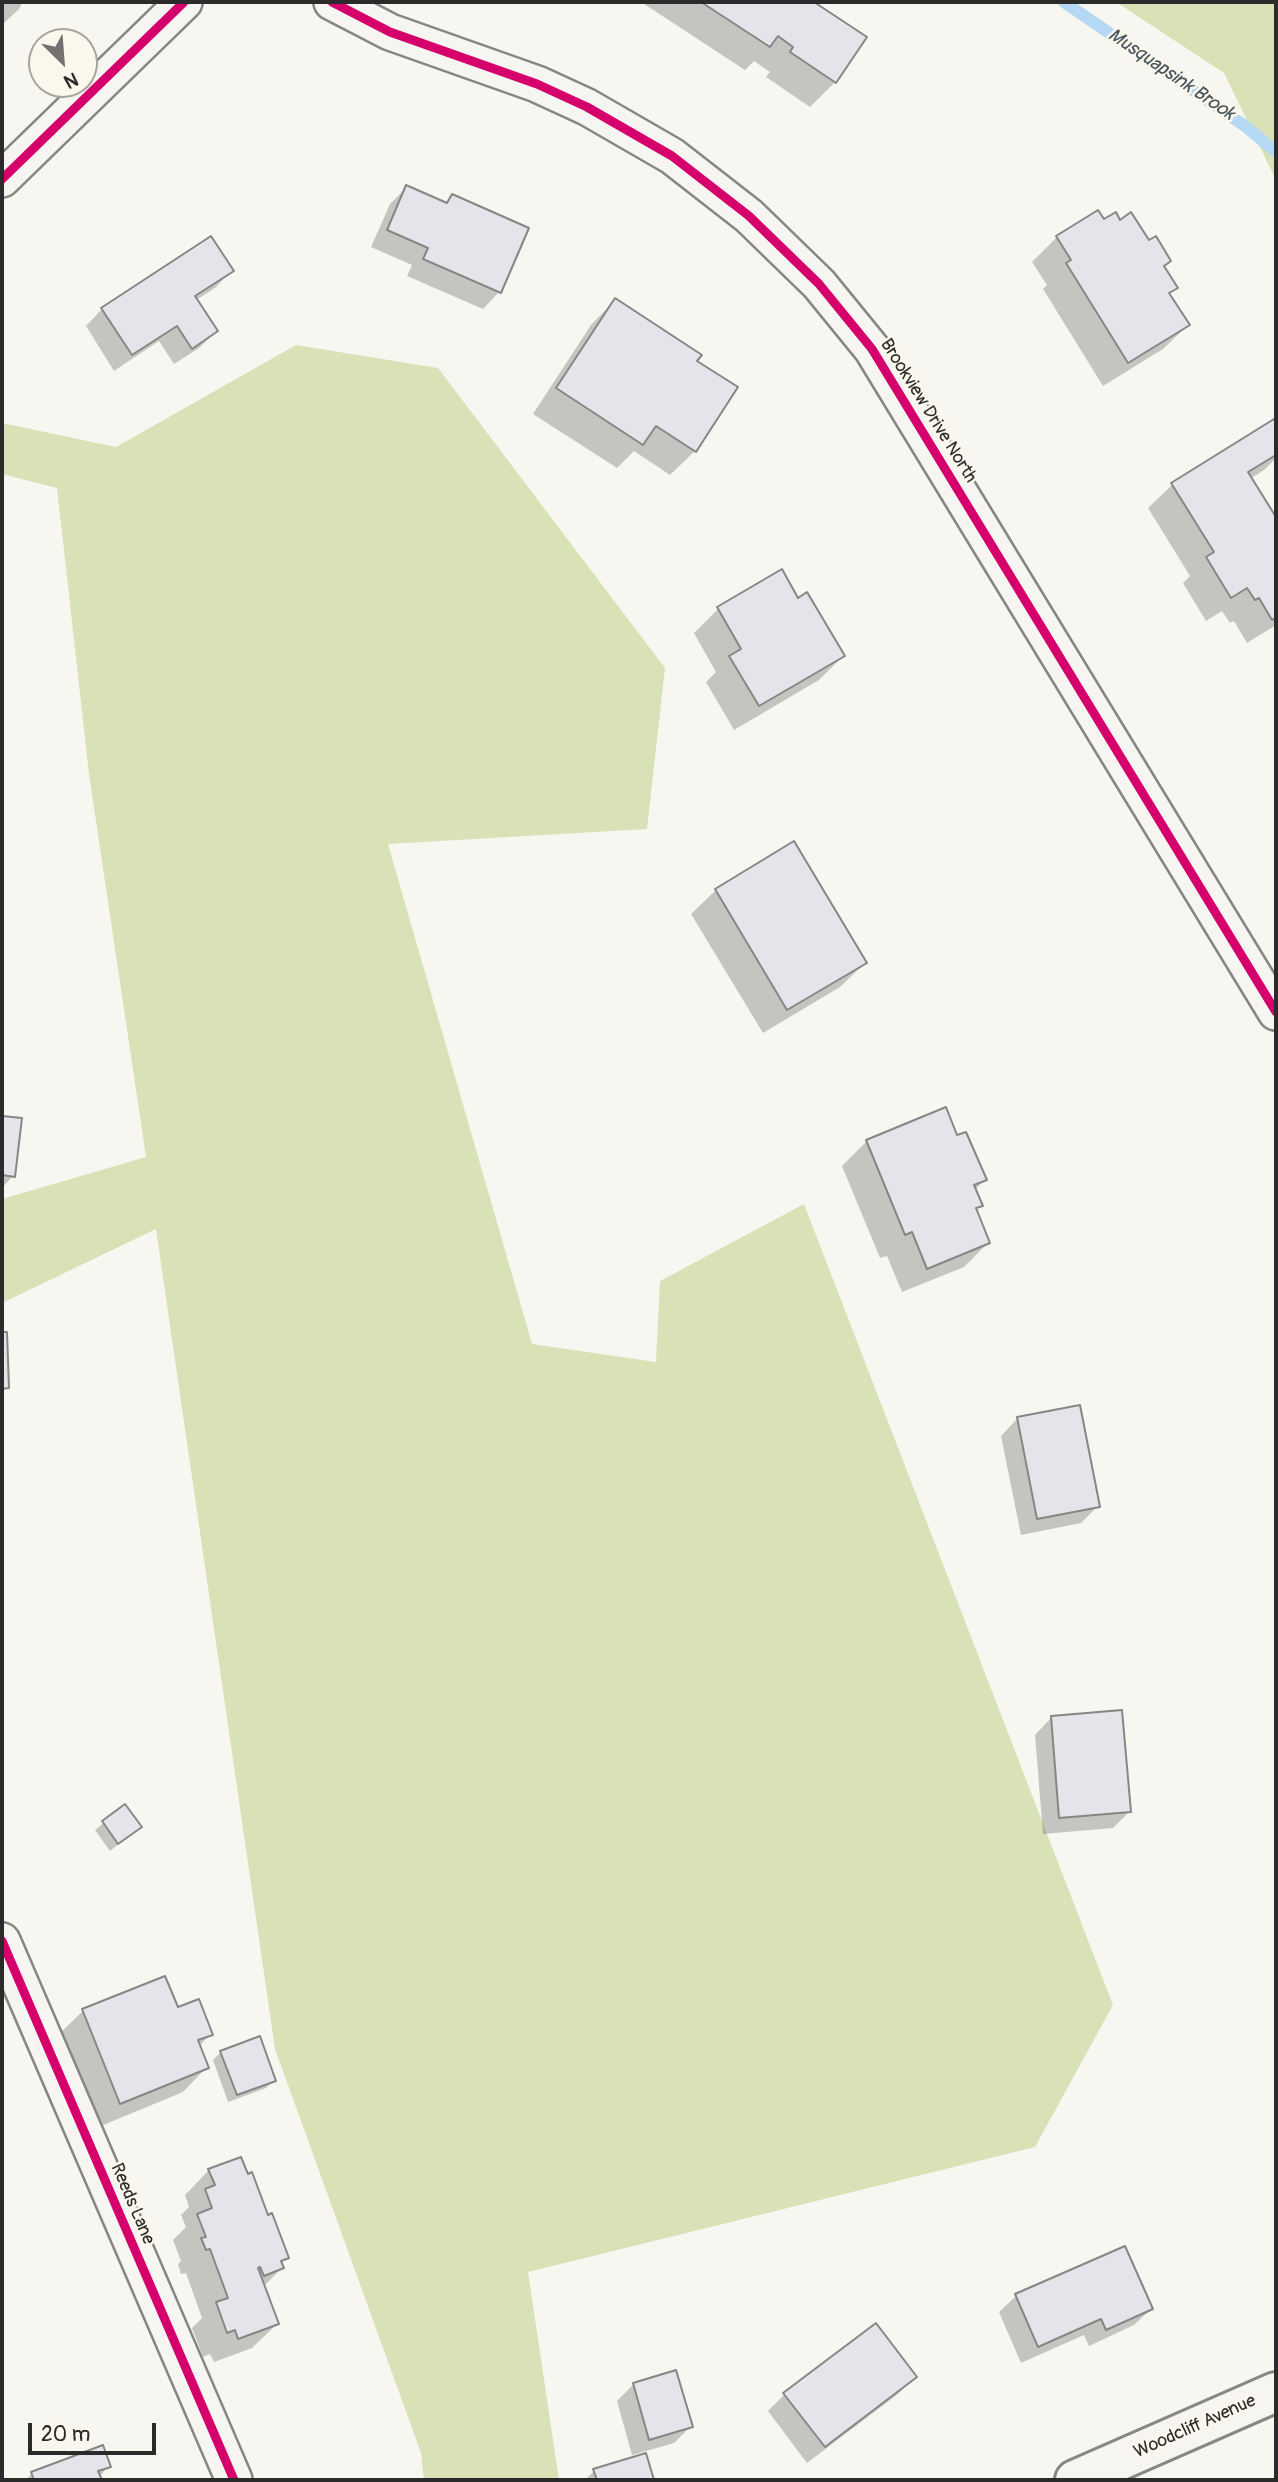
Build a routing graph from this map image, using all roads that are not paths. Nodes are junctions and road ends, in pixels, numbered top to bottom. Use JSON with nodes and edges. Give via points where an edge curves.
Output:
{"nodes":[{"id":1,"x":184,"y":2,"type":"edge"},
{"id":2,"x":332,"y":2,"type":"edge"},
{"id":3,"x":2,"y":179,"type":"edge"},
{"id":4,"x":1276,"y":1012,"type":"edge"},
{"id":5,"x":2,"y":1941,"type":"edge"},
{"id":6,"x":1276,"y":2392,"type":"edge"},
{"id":7,"x":234,"y":2480,"type":"edge"},
{"id":8,"x":1075,"y":2480,"type":"edge"}],
"edges":[{"from":1,"to":3,"type":"street"},
{"from":2,"to":4,"type":"street","name":"Brookview Drive North","via":[[390,32],[537,84],[648,142],[749,216],[819,284],[872,349]]},
{"from":5,"to":7,"type":"street","name":"Reeds Lane"},
{"from":6,"to":8,"type":"main road","name":"Woodcliff Avenue"}]}
